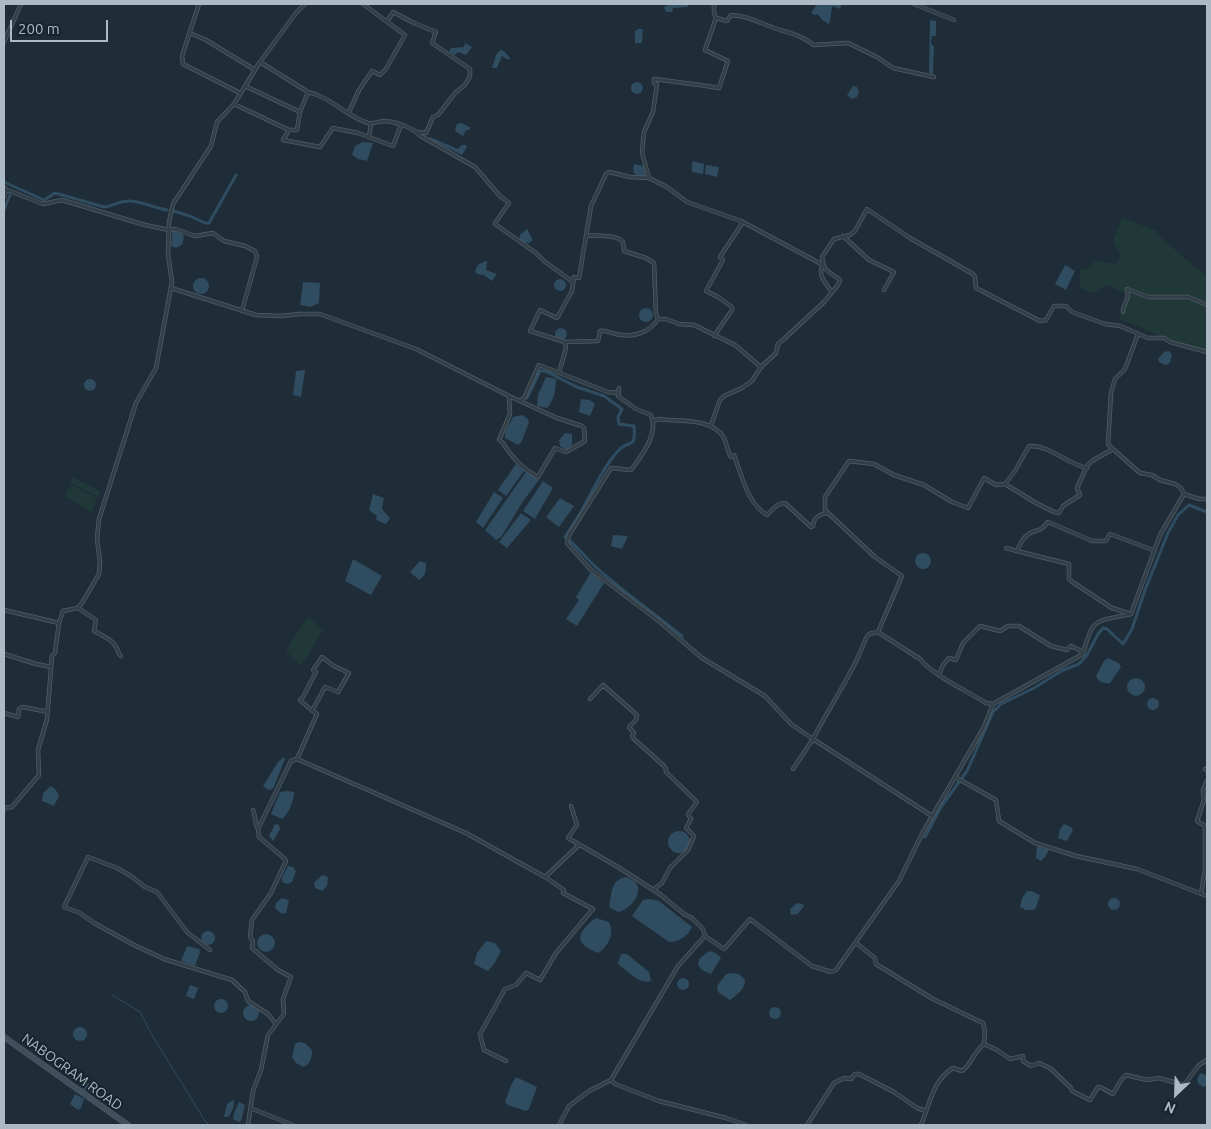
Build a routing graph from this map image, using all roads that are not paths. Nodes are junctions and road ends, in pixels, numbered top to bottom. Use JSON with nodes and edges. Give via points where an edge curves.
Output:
{"nodes":[{"id":1,"x":21,"y":4,"type":"edge"},
{"id":2,"x":199,"y":4,"type":"edge"},
{"id":3,"x":305,"y":4,"type":"edge"},
{"id":4,"x":363,"y":4,"type":"edge"},
{"id":5,"x":714,"y":4,"type":"edge"},
{"id":6,"x":914,"y":4,"type":"edge"},
{"id":7,"x":716,"y":18,"type":"junction"},
{"id":8,"x":954,"y":20,"type":"dead end"},
{"id":9,"x":387,"y":22,"type":"junction"},
{"id":10,"x":190,"y":33,"type":"junction"},
{"id":11,"x":4,"y":42,"type":"edge"},
{"id":12,"x":260,"y":62,"type":"junction"},
{"id":13,"x":256,"y":70,"type":"junction"},
{"id":14,"x":934,"y":77,"type":"dead end"},
{"id":15,"x":246,"y":86,"type":"junction"},
{"id":16,"x":308,"y":92,"type":"junction"},
{"id":17,"x":240,"y":93,"type":"junction"},
{"id":18,"x":234,"y":104,"type":"junction"},
{"id":19,"x":300,"y":112,"type":"junction"},
{"id":20,"x":348,"y":112,"type":"junction"},
{"id":21,"x":372,"y":124,"type":"junction"},
{"id":22,"x":401,"y":125,"type":"junction"},
{"id":23,"x":288,"y":130,"type":"junction"},
{"id":24,"x":416,"y":132,"type":"junction"},
{"id":25,"x":369,"y":137,"type":"junction"},
{"id":26,"x":648,"y":178,"type":"junction"},
{"id":27,"x":4,"y":188,"type":"edge"},
{"id":28,"x":4,"y":197,"type":"edge"},
{"id":29,"x":741,"y":221,"type":"junction"},
{"id":30,"x":169,"y":230,"type":"junction"},
{"id":31,"x":586,"y":236,"type":"junction"},
{"id":32,"x":843,"y":236,"type":"junction"},
{"id":33,"x":823,"y":265,"type":"junction"},
{"id":34,"x":573,"y":282,"type":"junction"},
{"id":35,"x":171,"y":288,"type":"junction"},
{"id":36,"x":884,"y":290,"type":"dead end"},
{"id":37,"x":831,"y":291,"type":"junction"},
{"id":38,"x":1207,"y":306,"type":"edge"},
{"id":39,"x":242,"y":311,"type":"junction"},
{"id":40,"x":1123,"y":312,"type":"dead end"},
{"id":41,"x":658,"y":319,"type":"junction"},
{"id":42,"x":1138,"y":334,"type":"junction"},
{"id":43,"x":714,"y":336,"type":"junction"},
{"id":44,"x":565,"y":342,"type":"junction"},
{"id":45,"x":1207,"y":352,"type":"edge"},
{"id":46,"x":761,"y":367,"type":"junction"},
{"id":47,"x":559,"y":373,"type":"junction"},
{"id":48,"x":509,"y":396,"type":"junction"},
{"id":49,"x":521,"y":401,"type":"junction"},
{"id":50,"x":654,"y":421,"type":"junction"},
{"id":51,"x":711,"y":425,"type":"junction"},
{"id":52,"x":1113,"y":450,"type":"junction"},
{"id":53,"x":1087,"y":468,"type":"junction"},
{"id":54,"x":1005,"y":484,"type":"junction"},
{"id":55,"x":1184,"y":494,"type":"junction"},
{"id":56,"x":1207,"y":499,"type":"edge"},
{"id":57,"x":828,"y":513,"type":"junction"},
{"id":58,"x":1006,"y":548,"type":"dead end"},
{"id":59,"x":1017,"y":550,"type":"junction"},
{"id":60,"x":1153,"y":550,"type":"junction"},
{"id":61,"x":78,"y":608,"type":"junction"},
{"id":62,"x":4,"y":610,"type":"edge"},
{"id":63,"x":1131,"y":614,"type":"junction"},
{"id":64,"x":59,"y":623,"type":"junction"},
{"id":65,"x":878,"y":632,"type":"junction"},
{"id":66,"x":4,"y":654,"type":"edge"},
{"id":67,"x":1083,"y":654,"type":"junction"},
{"id":68,"x":121,"y":656,"type":"dead end"},
{"id":69,"x":51,"y":667,"type":"junction"},
{"id":70,"x":939,"y":674,"type":"junction"},
{"id":71,"x":590,"y":699,"type":"dead end"},
{"id":72,"x":993,"y":704,"type":"junction"},
{"id":73,"x":312,"y":711,"type":"junction"},
{"id":74,"x":48,"y":712,"type":"junction"},
{"id":75,"x":4,"y":713,"type":"edge"},
{"id":76,"x":812,"y":738,"type":"junction"},
{"id":77,"x":297,"y":760,"type":"junction"},
{"id":78,"x":793,"y":769,"type":"dead end"},
{"id":79,"x":956,"y":778,"type":"junction"},
{"id":80,"x":1207,"y":781,"type":"edge"},
{"id":81,"x":571,"y":806,"type":"dead end"},
{"id":82,"x":4,"y":810,"type":"edge"},
{"id":83,"x":253,"y":810,"type":"dead end"},
{"id":84,"x":932,"y":816,"type":"junction"},
{"id":85,"x":258,"y":829,"type":"junction"},
{"id":86,"x":580,"y":845,"type":"junction"},
{"id":87,"x":545,"y":877,"type":"junction"},
{"id":88,"x":653,"y":890,"type":"junction"},
{"id":89,"x":1201,"y":894,"type":"junction"},
{"id":90,"x":1207,"y":896,"type":"edge"},
{"id":91,"x":705,"y":936,"type":"junction"},
{"id":92,"x":856,"y":944,"type":"junction"},
{"id":93,"x":210,"y":950,"type":"dead end"},
{"id":94,"x":276,"y":1024,"type":"junction"},
{"id":95,"x":4,"y":1037,"type":"edge"},
{"id":96,"x":984,"y":1044,"type":"junction"},
{"id":97,"x":1207,"y":1060,"type":"edge"},
{"id":98,"x":506,"y":1061,"type":"dead end"},
{"id":99,"x":612,"y":1080,"type":"junction"},
{"id":100,"x":250,"y":1108,"type":"junction"},
{"id":101,"x":926,"y":1111,"type":"junction"},
{"id":102,"x":128,"y":1125,"type":"edge"},
{"id":103,"x":248,"y":1125,"type":"edge"},
{"id":104,"x":293,"y":1125,"type":"edge"},
{"id":105,"x":559,"y":1125,"type":"edge"},
{"id":106,"x":746,"y":1125,"type":"edge"},
{"id":107,"x":807,"y":1125,"type":"edge"},
{"id":108,"x":921,"y":1125,"type":"edge"}],
"edges":[{"from":1,"to":11,"type":"street"},
{"from":2,"to":10,"type":"street"},
{"from":3,"to":12,"type":"street"},
{"from":4,"to":9,"type":"street"},
{"from":5,"to":7,"type":"street"},
{"from":6,"to":8,"type":"street"},
{"from":7,"to":14,"type":"street","via":[[727,21],[731,14],[752,18],[808,38],[814,45],[848,43],[893,68]]},
{"from":7,"to":26,"type":"street","via":[[705,50],[728,61],[718,88],[654,79],[657,84],[653,112],[644,132],[642,153]]},
{"from":9,"to":20,"type":"street","via":[[406,35],[380,76],[372,71]]},
{"from":9,"to":24,"type":"street","via":[[393,12],[436,32],[432,43],[470,69],[465,85],[433,117],[426,133]]},
{"from":10,"to":13,"type":"street"},
{"from":10,"to":17,"type":"street","via":[[182,56],[184,64]]},
{"from":12,"to":13,"type":"street"},
{"from":12,"to":16,"type":"street"},
{"from":13,"to":15,"type":"street"},
{"from":15,"to":17,"type":"street"},
{"from":15,"to":19,"type":"street"},
{"from":16,"to":19,"type":"street"},
{"from":16,"to":20,"type":"street"},
{"from":17,"to":18,"type":"street"},
{"from":18,"to":23,"type":"street"},
{"from":18,"to":30,"type":"street","via":[[217,122],[211,146],[174,204]]},
{"from":19,"to":23,"type":"street","via":[[296,130]]},
{"from":20,"to":21,"type":"street"},
{"from":21,"to":22,"type":"street","via":[[384,121]]},
{"from":21,"to":25,"type":"street"},
{"from":22,"to":24,"type":"street"},
{"from":22,"to":25,"type":"street","via":[[393,146]]},
{"from":23,"to":25,"type":"street","via":[[283,140],[320,147],[333,128]]},
{"from":24,"to":34,"type":"street","via":[[475,167],[509,203],[495,223],[497,227]]},
{"from":26,"to":29,"type":"street","via":[[668,187],[688,202]]},
{"from":26,"to":31,"type":"street","via":[[606,174],[591,206]]},
{"from":27,"to":28,"type":"street"},
{"from":27,"to":30,"type":"street","via":[[43,204],[62,200]]},
{"from":29,"to":33,"type":"street"},
{"from":29,"to":43,"type":"street","via":[[742,225],[720,257],[723,260],[706,291],[732,307]]},
{"from":30,"to":35,"type":"street"},
{"from":30,"to":39,"type":"street","via":[[195,236],[213,233],[224,241],[254,251],[257,257]]},
{"from":31,"to":34,"type":"street","via":[[579,278],[574,277]]},
{"from":31,"to":41,"type":"street","via":[[619,238],[624,251],[654,263]]},
{"from":32,"to":33,"type":"street","via":[[830,244],[822,257]]},
{"from":32,"to":36,"type":"street","via":[[869,260],[894,272]]},
{"from":32,"to":42,"type":"street","via":[[855,231],[867,209],[973,274],[976,288],[1040,321],[1046,320],[1054,306],[1066,306],[1072,312]]},
{"from":33,"to":37,"type":"street","via":[[821,277]]},
{"from":33,"to":37,"type":"street","via":[[829,274],[840,280]]},
{"from":34,"to":44,"type":"street","via":[[572,291],[557,318],[540,310],[530,331]]},
{"from":35,"to":39,"type":"street"},
{"from":35,"to":61,"type":"street","via":[[156,368],[136,403],[99,519],[100,570]]},
{"from":37,"to":46,"type":"street","via":[[824,302],[778,344],[776,353]]},
{"from":38,"to":40,"type":"street","via":[[1188,297],[1148,297],[1127,289]]},
{"from":39,"to":48,"type":"street","via":[[281,316],[320,314],[416,349]]},
{"from":41,"to":43,"type":"street","via":[[694,326]]},
{"from":41,"to":44,"type":"street","via":[[653,327],[640,334],[628,336],[600,331],[598,341]]},
{"from":42,"to":45,"type":"street","via":[[1164,338]]},
{"from":42,"to":52,"type":"street","via":[[1125,369],[1115,379],[1111,392],[1108,444]]},
{"from":43,"to":46,"type":"street","via":[[735,345]]},
{"from":44,"to":47,"type":"street"},
{"from":46,"to":51,"type":"street","via":[[752,381],[720,400]]},
{"from":47,"to":49,"type":"street","via":[[539,365]]},
{"from":47,"to":50,"type":"street","via":[[608,392],[619,390],[618,396],[622,400],[651,415]]},
{"from":48,"to":49,"type":"street"},
{"from":48,"to":49,"type":"street","via":[[510,414],[499,440],[520,465],[538,477],[555,448],[566,452],[585,441],[584,428]]},
{"from":50,"to":51,"type":"street"},
{"from":50,"to":76,"type":"street","via":[[652,437],[631,470],[612,468],[566,543],[590,569],[702,658],[765,696],[791,724]]},
{"from":51,"to":57,"type":"street","via":[[725,439],[730,457],[734,455],[747,491],[761,512],[767,516],[773,508],[785,503],[811,527],[814,519]]},
{"from":52,"to":53,"type":"street","via":[[1092,461]]},
{"from":52,"to":55,"type":"street","via":[[1140,473],[1175,484]]},
{"from":53,"to":54,"type":"street","via":[[1038,446],[1029,446]]},
{"from":53,"to":54,"type":"street","via":[[1077,488],[1080,495],[1063,506],[1060,513],[1036,504]]},
{"from":54,"to":57,"type":"street","via":[[996,485],[984,478],[968,508],[874,464],[849,461],[825,497]]},
{"from":55,"to":56,"type":"street"},
{"from":55,"to":60,"type":"street"},
{"from":57,"to":65,"type":"street","via":[[875,557],[902,576]]},
{"from":58,"to":59,"type":"street"},
{"from":59,"to":60,"type":"street","via":[[1030,533],[1041,531],[1048,522],[1092,541],[1106,541],[1110,534]]},
{"from":59,"to":63,"type":"street","via":[[1069,564],[1071,581],[1112,608]]},
{"from":60,"to":63,"type":"street"},
{"from":61,"to":64,"type":"street","via":[[64,611]]},
{"from":61,"to":68,"type":"street","via":[[96,620],[94,631],[117,646]]},
{"from":62,"to":64,"type":"street"},
{"from":63,"to":67,"type":"street","via":[[1097,621],[1090,630]]},
{"from":64,"to":69,"type":"street"},
{"from":65,"to":70,"type":"street"},
{"from":65,"to":76,"type":"street","via":[[866,638],[852,671]]},
{"from":66,"to":69,"type":"street"},
{"from":67,"to":70,"type":"street","via":[[1071,646],[1067,650],[1051,646],[1016,626],[1000,631],[980,626],[964,643],[956,660],[949,658],[945,661]]},
{"from":67,"to":72,"type":"street"},
{"from":69,"to":74,"type":"street"},
{"from":70,"to":72,"type":"street","via":[[986,703]]},
{"from":71,"to":88,"type":"street","via":[[603,685],[631,709],[637,715],[629,727],[634,733],[633,738],[697,802],[688,814],[691,819],[686,828],[694,836],[688,850]]},
{"from":72,"to":79,"type":"street"},
{"from":73,"to":73,"type":"street","via":[[300,700],[322,657],[349,673],[338,692],[325,687]]},
{"from":73,"to":77,"type":"street","via":[[317,714]]},
{"from":74,"to":75,"type":"street","via":[[23,707],[19,709],[18,717]]},
{"from":74,"to":82,"type":"street","via":[[38,750],[39,775],[12,807]]},
{"from":76,"to":78,"type":"street"},
{"from":76,"to":84,"type":"street"},
{"from":77,"to":85,"type":"street","via":[[291,761]]},
{"from":77,"to":87,"type":"street","via":[[466,832]]},
{"from":79,"to":84,"type":"street"},
{"from":79,"to":89,"type":"street","via":[[996,800],[999,821],[1035,843],[1137,869]]},
{"from":80,"to":89,"type":"street","via":[[1202,790],[1204,800],[1197,822],[1205,826],[1205,870]]},
{"from":81,"to":86,"type":"street","via":[[577,824],[568,838]]},
{"from":83,"to":85,"type":"street"},
{"from":84,"to":92,"type":"street","via":[[899,881]]},
{"from":85,"to":94,"type":"street","via":[[258,837],[286,861],[271,893],[252,920],[250,937],[252,948],[291,977],[283,999],[284,1014]]},
{"from":86,"to":87,"type":"street"},
{"from":86,"to":88,"type":"street"},
{"from":87,"to":98,"type":"street","via":[[564,890],[563,893],[593,909],[556,953],[540,980],[526,973],[516,985],[506,988],[499,998],[480,1039],[484,1050]]},
{"from":88,"to":91,"type":"street","via":[[692,918]]},
{"from":89,"to":90,"type":"street"},
{"from":91,"to":92,"type":"street","via":[[724,949],[750,919],[812,966],[831,972]]},
{"from":91,"to":99,"type":"street","via":[[678,966]]},
{"from":92,"to":96,"type":"street","via":[[876,958],[879,967],[983,1023]]},
{"from":93,"to":94,"type":"street","via":[[187,932],[157,892],[145,888],[117,868],[88,857],[64,907],[164,959],[232,980],[245,992],[248,1000]]},
{"from":94,"to":100,"type":"street","via":[[268,1035]]},
{"from":95,"to":102,"type":"main road","name":"NABOGRAM ROAD"},
{"from":96,"to":97,"type":"street","via":[[1010,1059],[1023,1056],[1023,1061],[1031,1066],[1039,1063],[1050,1068],[1072,1091],[1090,1100],[1098,1087],[1113,1094],[1126,1075],[1147,1080],[1159,1078],[1184,1085],[1199,1065]]},
{"from":96,"to":101,"type":"street","via":[[968,1067],[962,1071],[953,1068],[945,1074],[932,1092]]},
{"from":99,"to":105,"type":"street","via":[[569,1106]]},
{"from":99,"to":106,"type":"street","via":[[659,1102]]},
{"from":100,"to":103,"type":"street"},
{"from":100,"to":104,"type":"street"},
{"from":101,"to":107,"type":"street","via":[[855,1074],[851,1079],[834,1083]]},
{"from":101,"to":108,"type":"street"}]}
